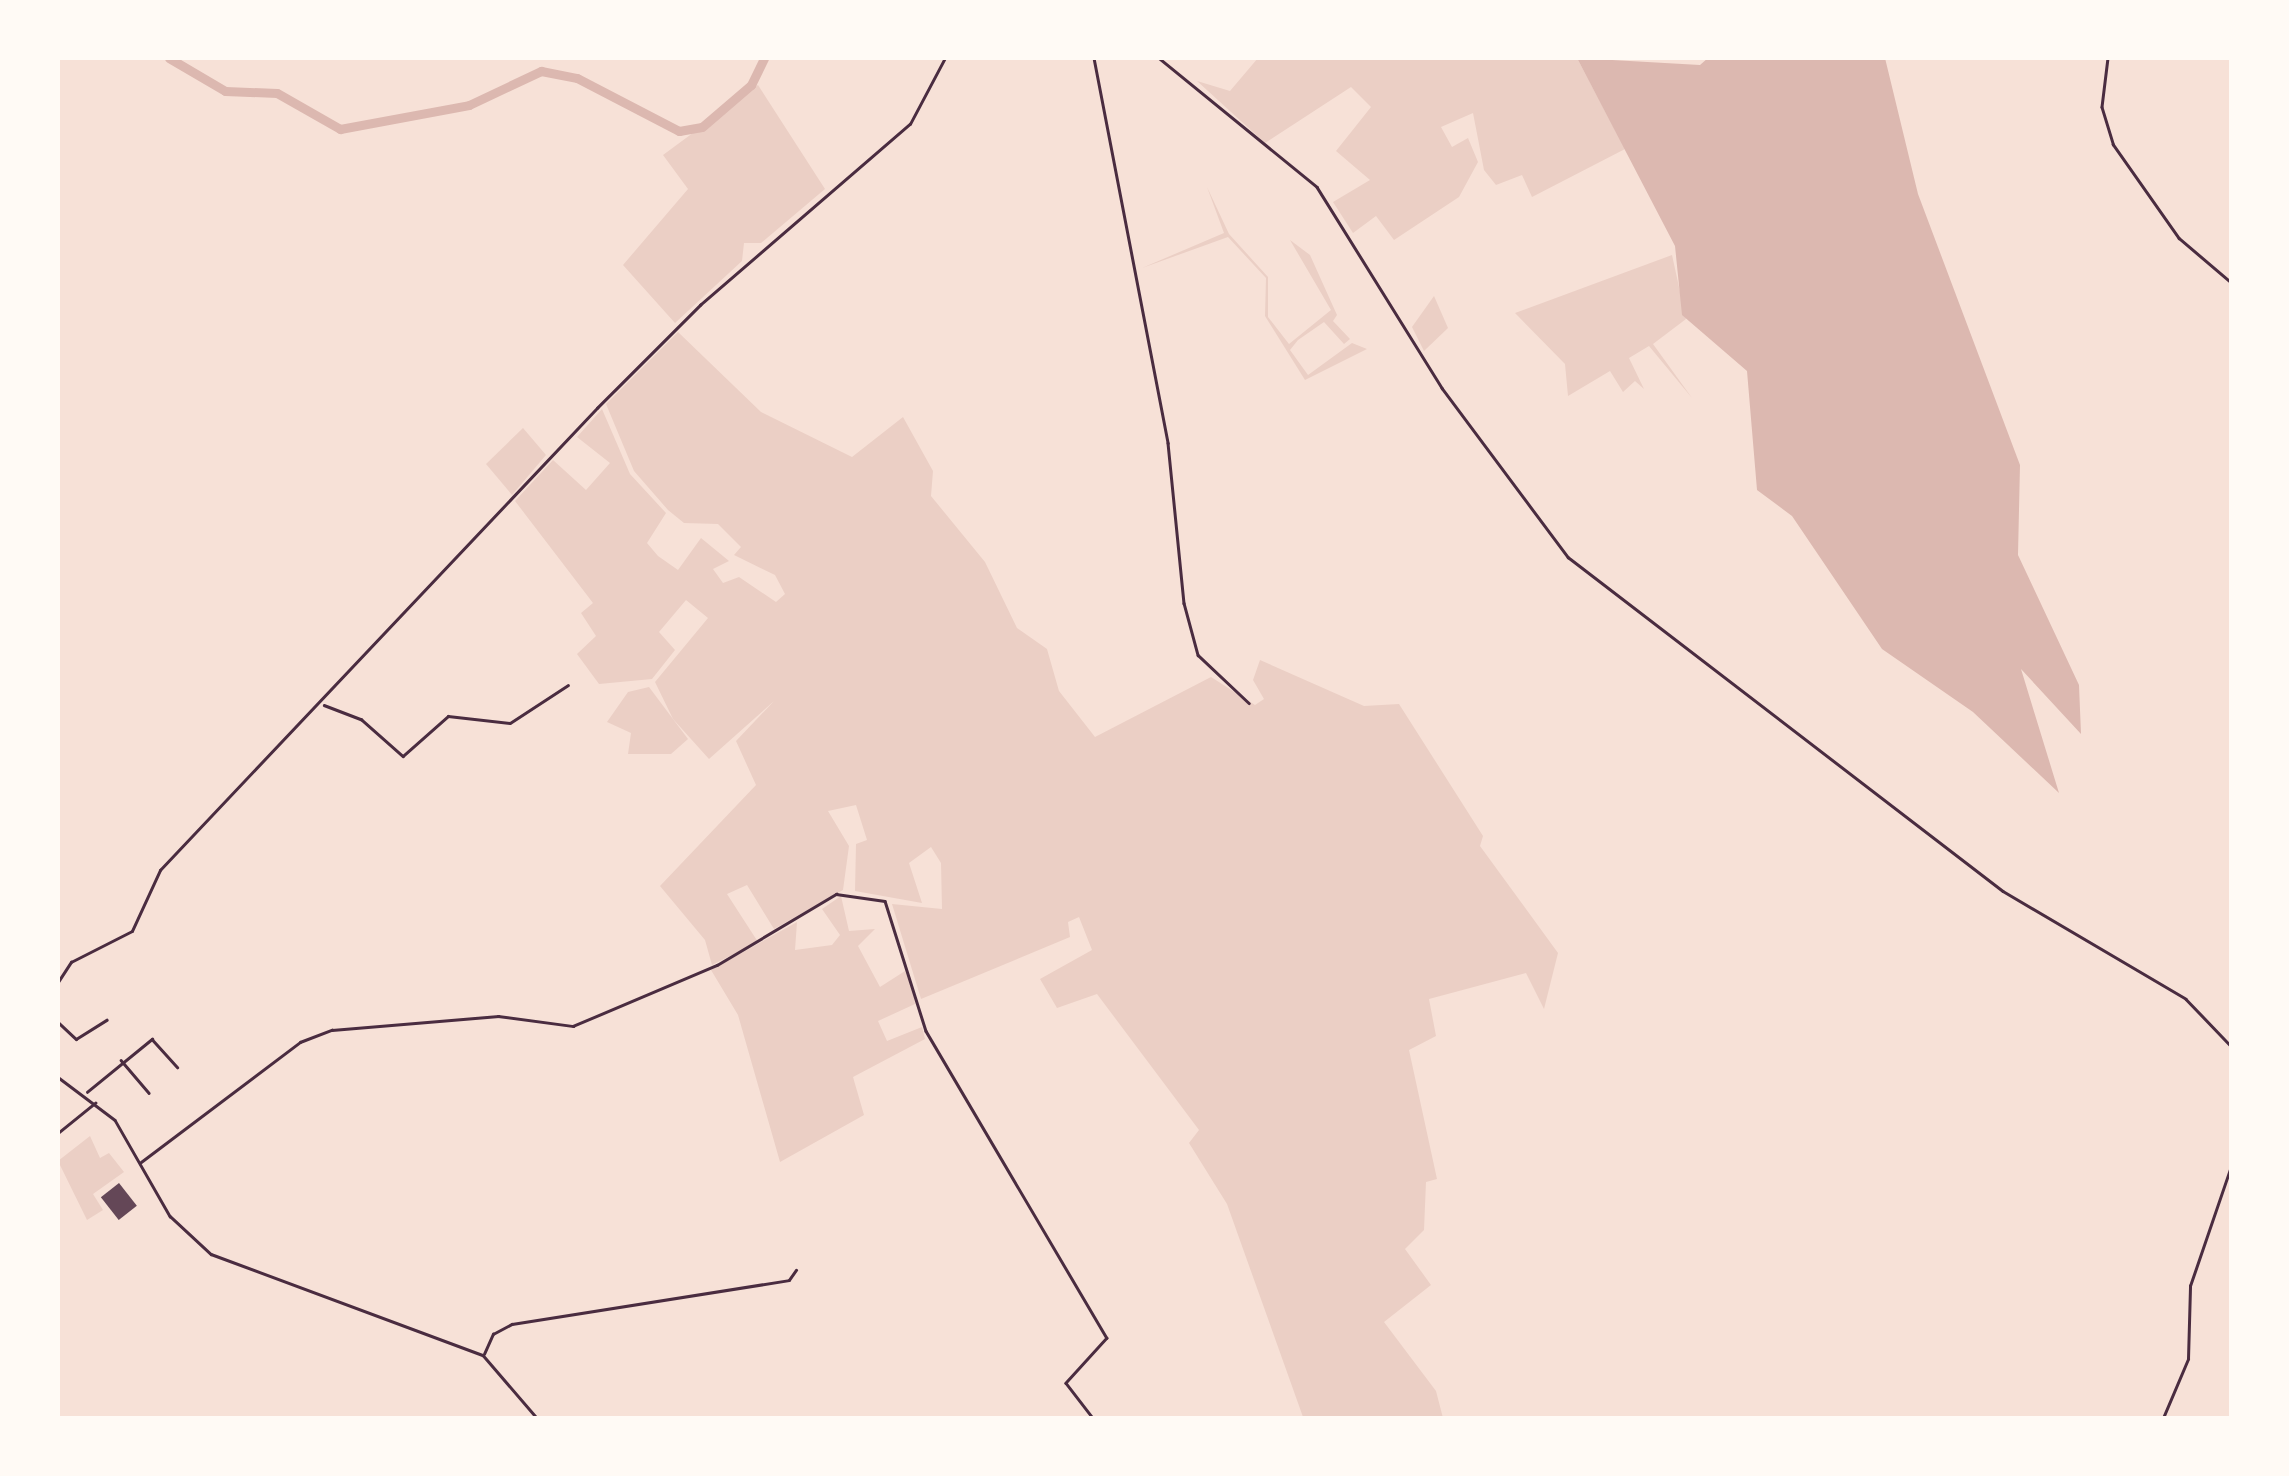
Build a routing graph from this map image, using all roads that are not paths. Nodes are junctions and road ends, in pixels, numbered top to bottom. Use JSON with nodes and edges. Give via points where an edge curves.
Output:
{"nodes":[{"id":1,"x":945,"y":58,"type":"edge"},
{"id":2,"x":1094,"y":58,"type":"edge"},
{"id":3,"x":1159,"y":58,"type":"edge"},
{"id":4,"x":2108,"y":58,"type":"edge"},
{"id":5,"x":2232,"y":283,"type":"edge"},
{"id":6,"x":568,"y":685,"type":"dead end"},
{"id":7,"x":1249,"y":703,"type":"dead end"},
{"id":8,"x":322,"y":705,"type":"junction"},
{"id":9,"x":58,"y":982,"type":"edge"},
{"id":10,"x":87,"y":1020,"type":"dead end"},
{"id":11,"x":106,"y":1020,"type":"dead end"},
{"id":12,"x":58,"y":1022,"type":"edge"},
{"id":13,"x":93,"y":1029,"type":"junction"},
{"id":14,"x":2232,"y":1047,"type":"edge"},
{"id":15,"x":121,"y":1060,"type":"junction"},
{"id":16,"x":177,"y":1067,"type":"dead end"},
{"id":17,"x":58,"y":1076,"type":"edge"},
{"id":18,"x":149,"y":1093,"type":"dead end"},
{"id":19,"x":86,"y":1094,"type":"junction"},
{"id":20,"x":96,"y":1102,"type":"junction"},
{"id":21,"x":58,"y":1132,"type":"edge"},
{"id":22,"x":141,"y":1162,"type":"junction"},
{"id":23,"x":2232,"y":1163,"type":"edge"},
{"id":24,"x":796,"y":1270,"type":"dead end"},
{"id":25,"x":483,"y":1356,"type":"junction"},
{"id":26,"x":537,"y":1418,"type":"edge"},
{"id":27,"x":1092,"y":1418,"type":"edge"},
{"id":28,"x":2163,"y":1418,"type":"edge"}],
"edges":[{"from":1,"to":8,"type":"street","via":[[910,124],[700,304]]},
{"from":2,"to":7,"type":"street","via":[[1168,443],[1196,649]]},
{"from":3,"to":14,"type":"street","via":[[1317,187],[1442,388],[1568,557],[2004,891],[2186,999]]},
{"from":4,"to":5,"type":"street","via":[[2102,107],[2113,144],[2179,238]]},
{"from":6,"to":8,"type":"street","via":[[510,723],[448,716],[403,756],[361,718]]},
{"from":8,"to":9,"type":"street","via":[[154,877],[158,891],[126,937],[71,962]]},
{"from":10,"to":13,"type":"street"},
{"from":11,"to":13,"type":"street"},
{"from":12,"to":13,"type":"street","via":[[76,1039]]},
{"from":15,"to":16,"type":"street","via":[[152,1040]]},
{"from":15,"to":18,"type":"street"},
{"from":15,"to":19,"type":"street"},
{"from":17,"to":19,"type":"street"},
{"from":19,"to":20,"type":"street"},
{"from":20,"to":21,"type":"street"},
{"from":20,"to":22,"type":"street"},
{"from":22,"to":25,"type":"street","via":[[173,1220],[218,1260]]},
{"from":22,"to":27,"type":"street","via":[[286,1052],[332,1030],[510,1016],[573,1026],[718,965],[836,894],[885,901],[926,1031],[1108,1338],[1066,1383]]},
{"from":23,"to":28,"type":"street","via":[[2190,1286],[2188,1359]]},
{"from":24,"to":25,"type":"street","via":[[789,1280],[512,1324],[493,1334]]},
{"from":25,"to":26,"type":"street"}]}
